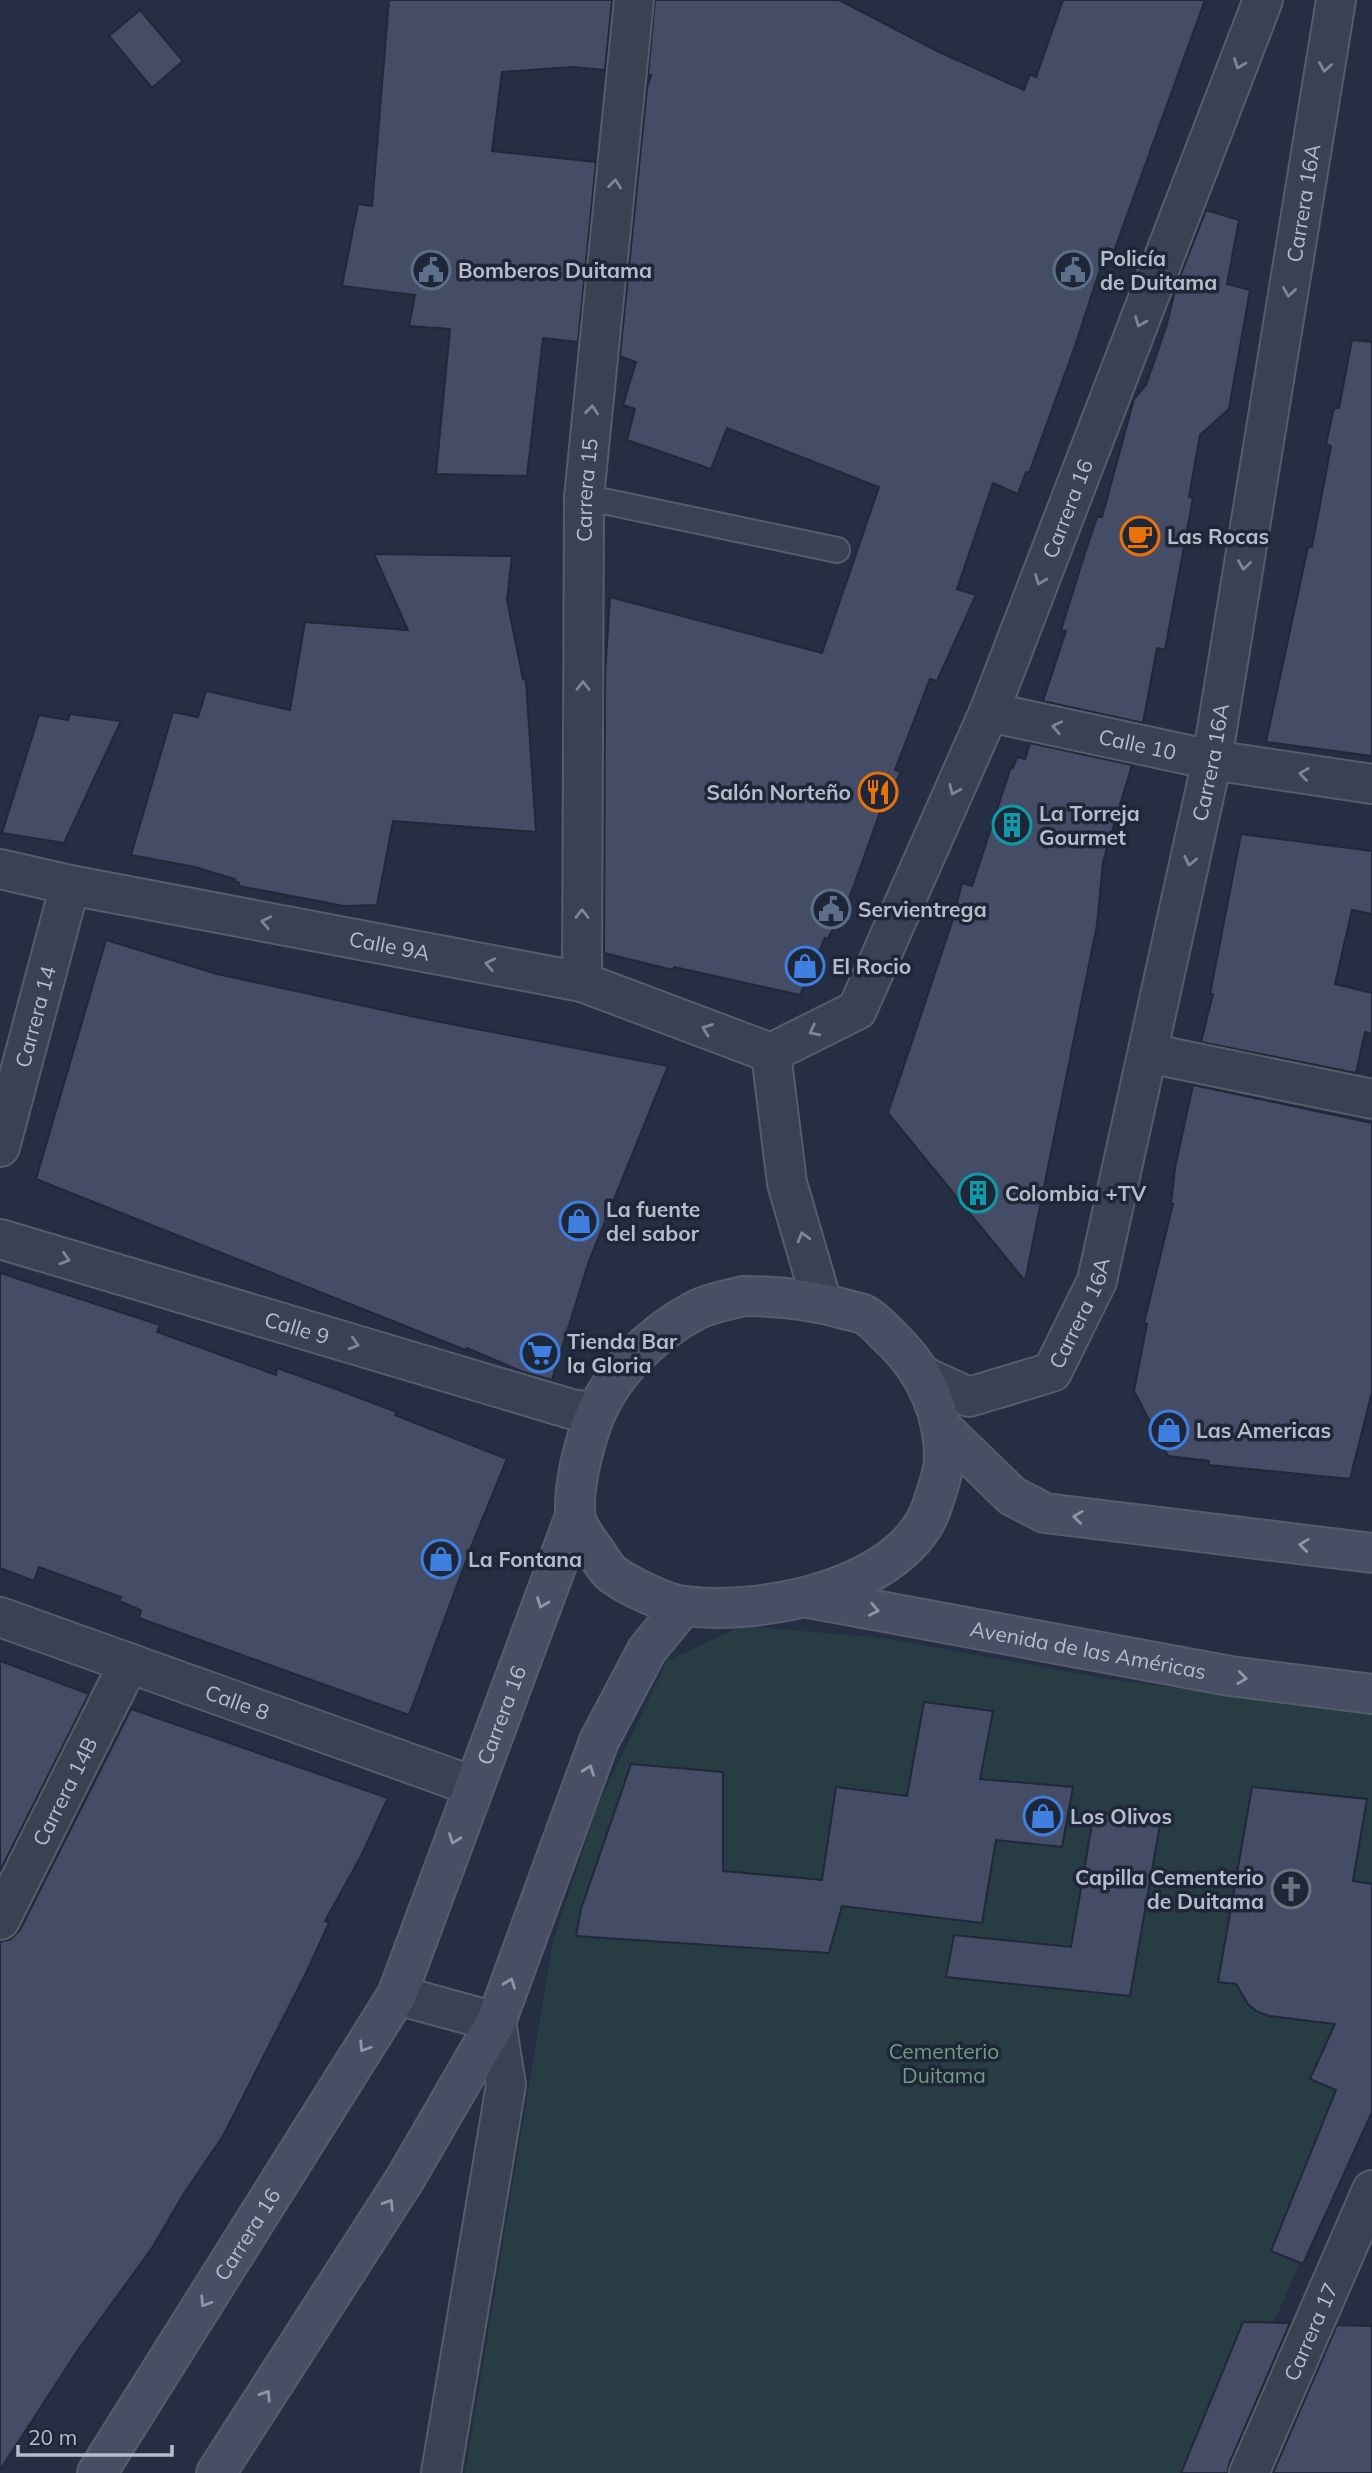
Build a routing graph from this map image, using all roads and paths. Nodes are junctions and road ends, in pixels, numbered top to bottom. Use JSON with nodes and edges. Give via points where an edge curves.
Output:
{"nodes":[{"id":1,"x":634,"y":0,"type":"edge"},
{"id":2,"x":1263,"y":0,"type":"edge"},
{"id":3,"x":1336,"y":0,"type":"edge"},
{"id":4,"x":584,"y":497,"type":"junction"},
{"id":5,"x":837,"y":550,"type":"dead end"},
{"id":6,"x":989,"y":712,"type":"junction"},
{"id":7,"x":1212,"y":760,"type":"junction"},
{"id":8,"x":1372,"y":784,"type":"edge"},
{"id":9,"x":0,"y":869,"type":"edge"},
{"id":10,"x":70,"y":885,"type":"junction"},
{"id":11,"x":582,"y":982,"type":"junction"},
{"id":12,"x":1148,"y":1052,"type":"junction"},
{"id":13,"x":771,"y":1053,"type":"junction"},
{"id":14,"x":1372,"y":1099,"type":"edge"},
{"id":15,"x":0,"y":1147,"type":"edge"},
{"id":16,"x":0,"y":1239,"type":"edge"},
{"id":17,"x":822,"y":1303,"type":"junction"},
{"id":18,"x":921,"y":1375,"type":"junction"},
{"id":19,"x":596,"y":1412,"type":"junction"},
{"id":20,"x":942,"y":1428,"type":"junction"},
{"id":21,"x":575,"y":1516,"type":"junction"},
{"id":22,"x":1372,"y":1553,"type":"edge"},
{"id":23,"x":807,"y":1597,"type":"junction"},
{"id":24,"x":683,"y":1606,"type":"junction"},
{"id":25,"x":0,"y":1617,"type":"edge"},
{"id":26,"x":129,"y":1663,"type":"junction"},
{"id":27,"x":1372,"y":1694,"type":"edge"},
{"id":28,"x":473,"y":1786,"type":"junction"},
{"id":29,"x":0,"y":1920,"type":"edge"},
{"id":30,"x":397,"y":1995,"type":"junction"},
{"id":31,"x":496,"y":2022,"type":"junction"},
{"id":32,"x":1372,"y":2190,"type":"edge"},
{"id":33,"x":97,"y":2473,"type":"edge"},
{"id":34,"x":216,"y":2473,"type":"edge"},
{"id":35,"x":441,"y":2473,"type":"edge"},
{"id":36,"x":1249,"y":2473,"type":"edge"}],
"edges":[{"from":4,"to":1,"type":"street","name":"Carrera 15","one_way":true},
{"from":2,"to":6,"type":"street","name":"Carrera 16","one_way":true},
{"from":3,"to":7,"type":"street","name":"Carrera 16A","one_way":true},
{"from":4,"to":5,"type":"lane"},
{"from":11,"to":4,"type":"street","name":"Carrera 15","one_way":true},
{"from":7,"to":6,"type":"street","name":"Calle 10","one_way":true},
{"from":6,"to":13,"type":"street","name":"Carrera 16","one_way":true,"via":[[857,1010]]},
{"from":8,"to":7,"type":"street","name":"Calle 10","one_way":true},
{"from":7,"to":12,"type":"street","name":"Carrera 16A","one_way":true},
{"from":9,"to":10,"type":"street","name":"Calle 9A"},
{"from":11,"to":10,"type":"street","name":"Calle 9A","one_way":true},
{"from":10,"to":15,"type":"street","name":"Carrera 14"},
{"from":13,"to":11,"type":"street","name":"Calle 9A","one_way":true},
{"from":12,"to":14,"type":"street"},
{"from":12,"to":18,"type":"street","name":"Carrera 16A","via":[[1097,1282],[1052,1372],[969,1397]]},
{"from":17,"to":13,"type":"street","one_way":true,"via":[[788,1183]]},
{"from":16,"to":19,"type":"street","name":"Calle 9","one_way":true,"via":[[558,1405]]},
{"from":17,"to":18,"type":"main road","name":"Carrera 16","via":[[867,1315],[906,1353]]},
{"from":17,"to":19,"type":"main road","name":"Carrera 16","via":[[784,1296],[743,1296],[698,1309],[639,1352],[616,1378]]},
{"from":18,"to":20,"type":"main road","name":"Carrera 16"},
{"from":19,"to":21,"type":"main road","name":"Carrera 16","via":[[580,1456]]},
{"from":22,"to":20,"type":"main road","one_way":true,"via":[[1045,1513],[1012,1496]]},
{"from":20,"to":23,"type":"main road","via":[[944,1464],[928,1518],[902,1551],[859,1580]]},
{"from":21,"to":24,"type":"main road","via":[[610,1573]]},
{"from":21,"to":28,"type":"main road","name":"Carrera 16","one_way":true},
{"from":23,"to":24,"type":"main road","via":[[727,1607]]},
{"from":23,"to":27,"type":"main road","name":"Avenida de las Américas","one_way":true,"via":[[1230,1676]]},
{"from":31,"to":24,"type":"main road","one_way":true,"via":[[599,1741],[647,1650]]},
{"from":25,"to":26,"type":"street","name":"Calle 8"},
{"from":26,"to":28,"type":"street","name":"Calle 8"},
{"from":26,"to":29,"type":"street","name":"Carrera 14B"},
{"from":28,"to":30,"type":"main road","name":"Carrera 16","one_way":true},
{"from":30,"to":31,"type":"street"},
{"from":30,"to":33,"type":"main road","name":"Carrera 16","one_way":true},
{"from":34,"to":31,"type":"main road","one_way":true,"via":[[405,2179]]},
{"from":31,"to":35,"type":"street","via":[[506,2085]]},
{"from":32,"to":36,"type":"street","name":"Carrera 17"}]}
